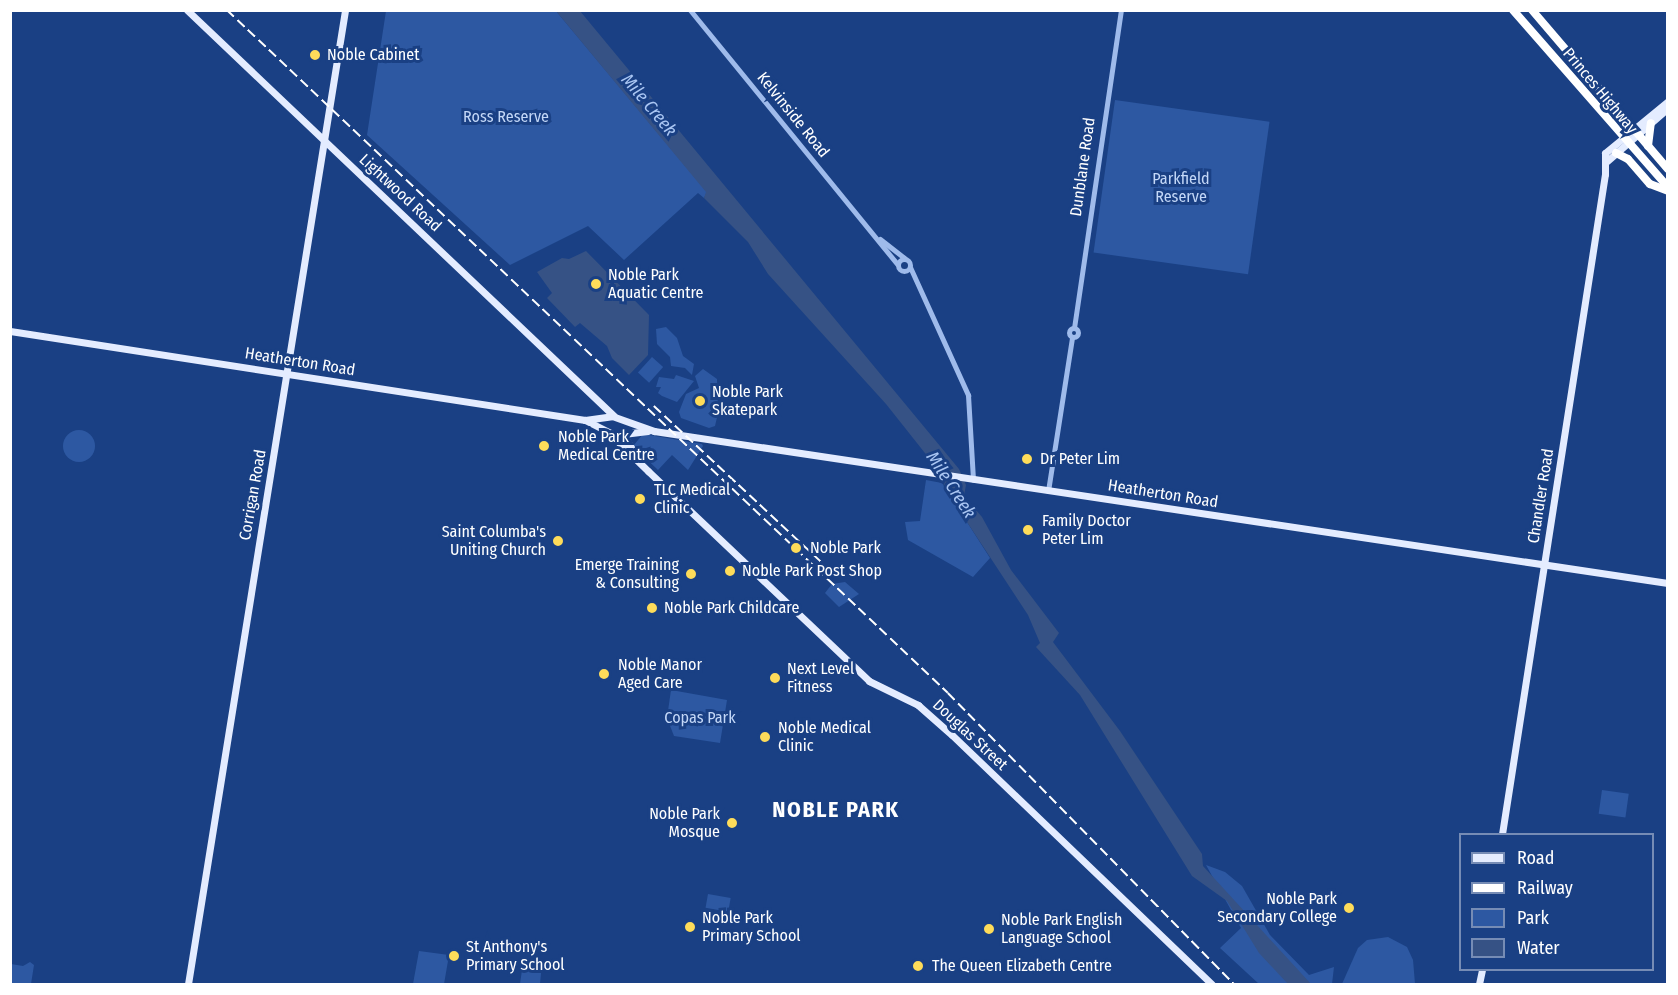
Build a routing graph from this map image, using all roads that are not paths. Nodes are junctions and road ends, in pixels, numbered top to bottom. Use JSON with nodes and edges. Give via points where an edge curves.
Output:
{"nodes":[{"id":1,"x":187,"y":10,"type":"edge"},
{"id":2,"x":345,"y":10,"type":"edge"},
{"id":3,"x":690,"y":10,"type":"edge"},
{"id":4,"x":1121,"y":10,"type":"edge"},
{"id":5,"x":1513,"y":10,"type":"edge"},
{"id":6,"x":1532,"y":10,"type":"edge"},
{"id":7,"x":1668,"y":101,"type":"edge"},
{"id":8,"x":1668,"y":108,"type":"edge"},
{"id":9,"x":1651,"y":123,"type":"junction"},
{"id":10,"x":1635,"y":131,"type":"junction"},
{"id":11,"x":324,"y":140,"type":"junction"},
{"id":12,"x":1624,"y":140,"type":"junction"},
{"id":13,"x":1648,"y":146,"type":"junction"},
{"id":14,"x":1616,"y":153,"type":"junction"},
{"id":15,"x":1607,"y":161,"type":"junction"},
{"id":16,"x":1668,"y":169,"type":"edge"},
{"id":17,"x":1668,"y":189,"type":"edge"},
{"id":18,"x":876,"y":236,"type":"junction"},
{"id":19,"x":904,"y":258,"type":"junction"},
{"id":20,"x":897,"y":264,"type":"junction"},
{"id":21,"x":910,"y":267,"type":"junction"},
{"id":22,"x":903,"y":271,"type":"junction"},
{"id":23,"x":916,"y":285,"type":"junction"},
{"id":24,"x":10,"y":331,"type":"edge"},
{"id":25,"x":287,"y":374,"type":"junction"},
{"id":26,"x":595,"y":397,"type":"junction"},
{"id":27,"x":616,"y":417,"type":"junction"},
{"id":28,"x":605,"y":418,"type":"junction"},
{"id":29,"x":585,"y":420,"type":"junction"},
{"id":30,"x":645,"y":431,"type":"junction"},
{"id":31,"x":654,"y":431,"type":"junction"},
{"id":32,"x":607,"y":432,"type":"junction"},
{"id":33,"x":623,"y":435,"type":"junction"},
{"id":34,"x":631,"y":450,"type":"junction"},
{"id":35,"x":648,"y":471,"type":"junction"},
{"id":36,"x":973,"y":480,"type":"junction"},
{"id":37,"x":1048,"y":491,"type":"junction"},
{"id":38,"x":1544,"y":564,"type":"junction"},
{"id":39,"x":1668,"y":582,"type":"edge"},
{"id":40,"x":1502,"y":833,"type":"edge"},
{"id":41,"x":188,"y":984,"type":"edge"},
{"id":42,"x":1212,"y":984,"type":"edge"}],
"edges":[{"from":1,"to":11,"type":"main road","name":"Lightwood Road"},
{"from":2,"to":11,"type":"main road","name":"Corrigan Road"},
{"from":3,"to":18,"type":"street","name":"Kelvinside Road"},
{"from":4,"to":37,"type":"street","name":"Dunblane Road","via":[[1074,328],[1069,331],[1072,337]]},
{"from":5,"to":12,"type":"highway","name":"Princes Highway"},
{"from":6,"to":10,"type":"highway","name":"Princes Highway"},
{"from":7,"to":10,"type":"main road"},
{"from":8,"to":9,"type":"main road"},
{"from":9,"to":10,"type":"main road"},
{"from":9,"to":13,"type":"highway"},
{"from":10,"to":12,"type":"main road","name":"Chandler Road"},
{"from":10,"to":13,"type":"highway","name":"Princes Highway"},
{"from":11,"to":25,"type":"main road","name":"Corrigan Road"},
{"from":11,"to":26,"type":"main road","name":"Lightwood Road"},
{"from":12,"to":14,"type":"main road","name":"Chandler Road"},
{"from":12,"to":15,"type":"main road","name":"Chandler Road","via":[[1605,152]]},
{"from":12,"to":17,"type":"highway","name":"Princes Highway"},
{"from":13,"to":16,"type":"highway","name":"Princes Highway"},
{"from":14,"to":15,"type":"main road","name":"Chandler Road"},
{"from":14,"to":17,"type":"highway","via":[[1628,159],[1650,184]]},
{"from":15,"to":38,"type":"main road","name":"Chandler Road"},
{"from":18,"to":19,"type":"street","name":"Kelvinside Road"},
{"from":18,"to":20,"type":"street","name":"Kelvinside Road"},
{"from":19,"to":20,"type":"street"},
{"from":19,"to":21,"type":"street","name":"Kelvinside Road"},
{"from":20,"to":22,"type":"street","name":"Kelvinside Road"},
{"from":21,"to":22,"type":"street"},
{"from":21,"to":23,"type":"street"},
{"from":22,"to":23,"type":"street"},
{"from":23,"to":36,"type":"street","via":[[968,395]]},
{"from":24,"to":25,"type":"main road","name":"Heatherton Road"},
{"from":25,"to":29,"type":"main road","name":"Heatherton Road"},
{"from":25,"to":41,"type":"main road","name":"Corrigan Road"},
{"from":26,"to":27,"type":"main road","name":"Lightwood Road"},
{"from":26,"to":28,"type":"main road","name":"Lightwood Road"},
{"from":27,"to":28,"type":"main road","name":"Heatherton Road"},
{"from":27,"to":31,"type":"main road","name":"Heatherton Road"},
{"from":27,"to":33,"type":"main road","name":"Douglas Street"},
{"from":28,"to":29,"type":"main road","name":"Heatherton Road"},
{"from":28,"to":32,"type":"main road"},
{"from":29,"to":32,"type":"main road","name":"Heatherton Road"},
{"from":30,"to":31,"type":"main road","name":"Heatherton Road"},
{"from":30,"to":33,"type":"main road","name":"Heatherton Road"},
{"from":30,"to":34,"type":"main road","via":[[633,438]]},
{"from":31,"to":36,"type":"main road","name":"Heatherton Road"},
{"from":32,"to":33,"type":"main road","name":"Heatherton Road"},
{"from":32,"to":35,"type":"main road","name":"Douglas Street"},
{"from":33,"to":34,"type":"main road","name":"Douglas Street"},
{"from":34,"to":35,"type":"main road","name":"Douglas Street"},
{"from":35,"to":42,"type":"main road","name":"Douglas Street","via":[[869,681],[918,705],[952,735]]},
{"from":36,"to":37,"type":"main road","name":"Heatherton Road"},
{"from":37,"to":38,"type":"main road","name":"Heatherton Road"},
{"from":38,"to":39,"type":"main road","name":"Heatherton Road"},
{"from":38,"to":40,"type":"main road","name":"Chandler Road"}]}
